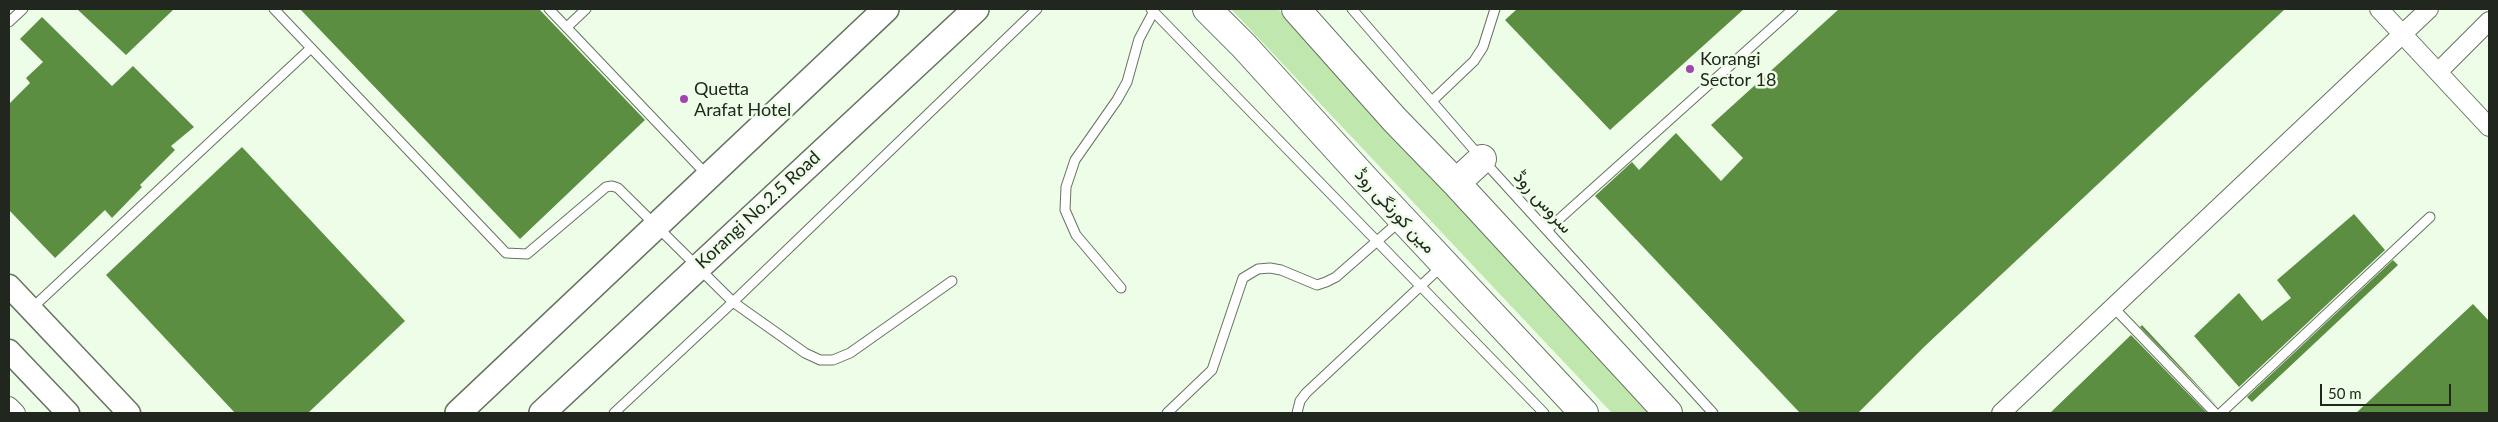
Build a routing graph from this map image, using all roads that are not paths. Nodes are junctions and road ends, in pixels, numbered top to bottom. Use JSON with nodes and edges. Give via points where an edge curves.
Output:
{"nodes":[{"id":1,"x":23,"y":9,"type":"edge"},
{"id":2,"x":274,"y":9,"type":"edge"},
{"id":3,"x":549,"y":9,"type":"edge"},
{"id":4,"x":586,"y":9,"type":"edge"},
{"id":5,"x":886,"y":9,"type":"edge"},
{"id":6,"x":976,"y":9,"type":"edge"},
{"id":7,"x":1037,"y":9,"type":"edge"},
{"id":8,"x":1207,"y":9,"type":"edge"},
{"id":9,"x":1296,"y":9,"type":"edge"},
{"id":10,"x":1352,"y":9,"type":"edge"},
{"id":11,"x":1495,"y":9,"type":"edge"},
{"id":12,"x":1793,"y":9,"type":"edge"},
{"id":13,"x":2379,"y":9,"type":"edge"},
{"id":14,"x":2429,"y":9,"type":"edge"},
{"id":15,"x":1152,"y":10,"type":"edge"},
{"id":16,"x":2489,"y":21,"type":"edge"},
{"id":17,"x":9,"y":22,"type":"edge"},
{"id":18,"x":567,"y":28,"type":"junction"},
{"id":19,"x":2402,"y":34,"type":"junction"},
{"id":20,"x":311,"y":48,"type":"junction"},
{"id":21,"x":2438,"y":72,"type":"junction"},
{"id":22,"x":1432,"y":101,"type":"junction"},
{"id":23,"x":2489,"y":127,"type":"edge"},
{"id":24,"x":1482,"y":159,"type":"junction"},
{"id":25,"x":709,"y":177,"type":"junction"},
{"id":26,"x":1456,"y":183,"type":"junction"},
{"id":27,"x":2430,"y":216,"type":"dead end"},
{"id":28,"x":1402,"y":219,"type":"junction"},
{"id":29,"x":656,"y":226,"type":"junction"},
{"id":30,"x":1547,"y":230,"type":"junction"},
{"id":31,"x":1379,"y":241,"type":"junction"},
{"id":32,"x":1444,"y":264,"type":"junction"},
{"id":33,"x":697,"y":266,"type":"junction"},
{"id":34,"x":952,"y":281,"type":"dead end"},
{"id":35,"x":9,"y":286,"type":"edge"},
{"id":36,"x":1421,"y":286,"type":"junction"},
{"id":37,"x":1120,"y":288,"type":"dead end"},
{"id":38,"x":733,"y":302,"type":"junction"},
{"id":39,"x":2114,"y":308,"type":"junction"},
{"id":40,"x":31,"y":310,"type":"junction"},
{"id":41,"x":9,"y":351,"type":"edge"},
{"id":42,"x":9,"y":406,"type":"edge"},
{"id":43,"x":16,"y":413,"type":"edge"},
{"id":44,"x":68,"y":413,"type":"edge"},
{"id":45,"x":129,"y":413,"type":"edge"},
{"id":46,"x":458,"y":413,"type":"edge"},
{"id":47,"x":542,"y":413,"type":"edge"},
{"id":48,"x":614,"y":413,"type":"edge"},
{"id":49,"x":1168,"y":413,"type":"edge"},
{"id":50,"x":1298,"y":413,"type":"edge"},
{"id":51,"x":1544,"y":413,"type":"edge"},
{"id":52,"x":1584,"y":413,"type":"edge"},
{"id":53,"x":1668,"y":413,"type":"edge"},
{"id":54,"x":1713,"y":413,"type":"edge"},
{"id":55,"x":2001,"y":413,"type":"edge"},
{"id":56,"x":2215,"y":413,"type":"edge"},
{"id":57,"x":2221,"y":413,"type":"edge"}],
"edges":[{"from":1,"to":17,"type":"lane"},
{"from":2,"to":20,"type":"lane"},
{"from":3,"to":18,"type":"lane"},
{"from":4,"to":18,"type":"lane"},
{"from":5,"to":25,"type":"main road"},
{"from":6,"to":33,"type":"main road","name":"Korangi No.2.5 Road"},
{"from":7,"to":38,"type":"lane"},
{"from":8,"to":28,"type":"main road","name":"مین کورنگی روڈ"},
{"from":9,"to":26,"type":"main road"},
{"from":10,"to":22,"type":"lane","name":"سروس روڈ"},
{"from":11,"to":22,"type":"lane","via":[[1483,47],[1474,61]]},
{"from":12,"to":30,"type":"lane"},
{"from":13,"to":19,"type":"street"},
{"from":14,"to":19,"type":"street"},
{"from":15,"to":31,"type":"lane"},
{"from":15,"to":37,"type":"lane","via":[[1139,39],[1127,82],[1075,160],[1066,187],[1064,210],[1076,235]]},
{"from":16,"to":21,"type":"street"},
{"from":18,"to":25,"type":"lane"},
{"from":19,"to":21,"type":"street"},
{"from":19,"to":39,"type":"street"},
{"from":20,"to":29,"type":"lane","via":[[506,252],[527,254],[606,187],[618,188]]},
{"from":20,"to":40,"type":"lane"},
{"from":21,"to":23,"type":"street"},
{"from":22,"to":24,"type":"lane","name":"سروس روڈ"},
{"from":24,"to":26,"type":"main road"},
{"from":24,"to":30,"type":"lane","name":"سروس روڈ"},
{"from":25,"to":29,"type":"main road"},
{"from":26,"to":53,"type":"main road"},
{"from":27,"to":57,"type":"lane"},
{"from":28,"to":31,"type":"lane"},
{"from":28,"to":32,"type":"main road","name":"مین کورنگی روڈ"},
{"from":29,"to":33,"type":"lane"},
{"from":29,"to":46,"type":"main road"},
{"from":30,"to":54,"type":"lane","name":"سروس روڈ"},
{"from":31,"to":36,"type":"lane"},
{"from":31,"to":49,"type":"lane","via":[[1336,277],[1317,285],[1270,268],[1258,269],[1243,278],[1212,370]]},
{"from":32,"to":36,"type":"lane"},
{"from":32,"to":52,"type":"main road","name":"مین کورنگی روڈ"},
{"from":33,"to":38,"type":"lane"},
{"from":33,"to":47,"type":"main road","name":"Korangi No.2.5 Road"},
{"from":34,"to":38,"type":"lane","via":[[850,353],[833,360],[820,360],[805,353]]},
{"from":35,"to":40,"type":"street"},
{"from":36,"to":50,"type":"lane","via":[[1306,393],[1300,401]]},
{"from":36,"to":51,"type":"lane"},
{"from":38,"to":48,"type":"lane"},
{"from":39,"to":55,"type":"street"},
{"from":39,"to":56,"type":"lane"},
{"from":40,"to":45,"type":"street"},
{"from":41,"to":44,"type":"street"},
{"from":42,"to":43,"type":"street"}]}
